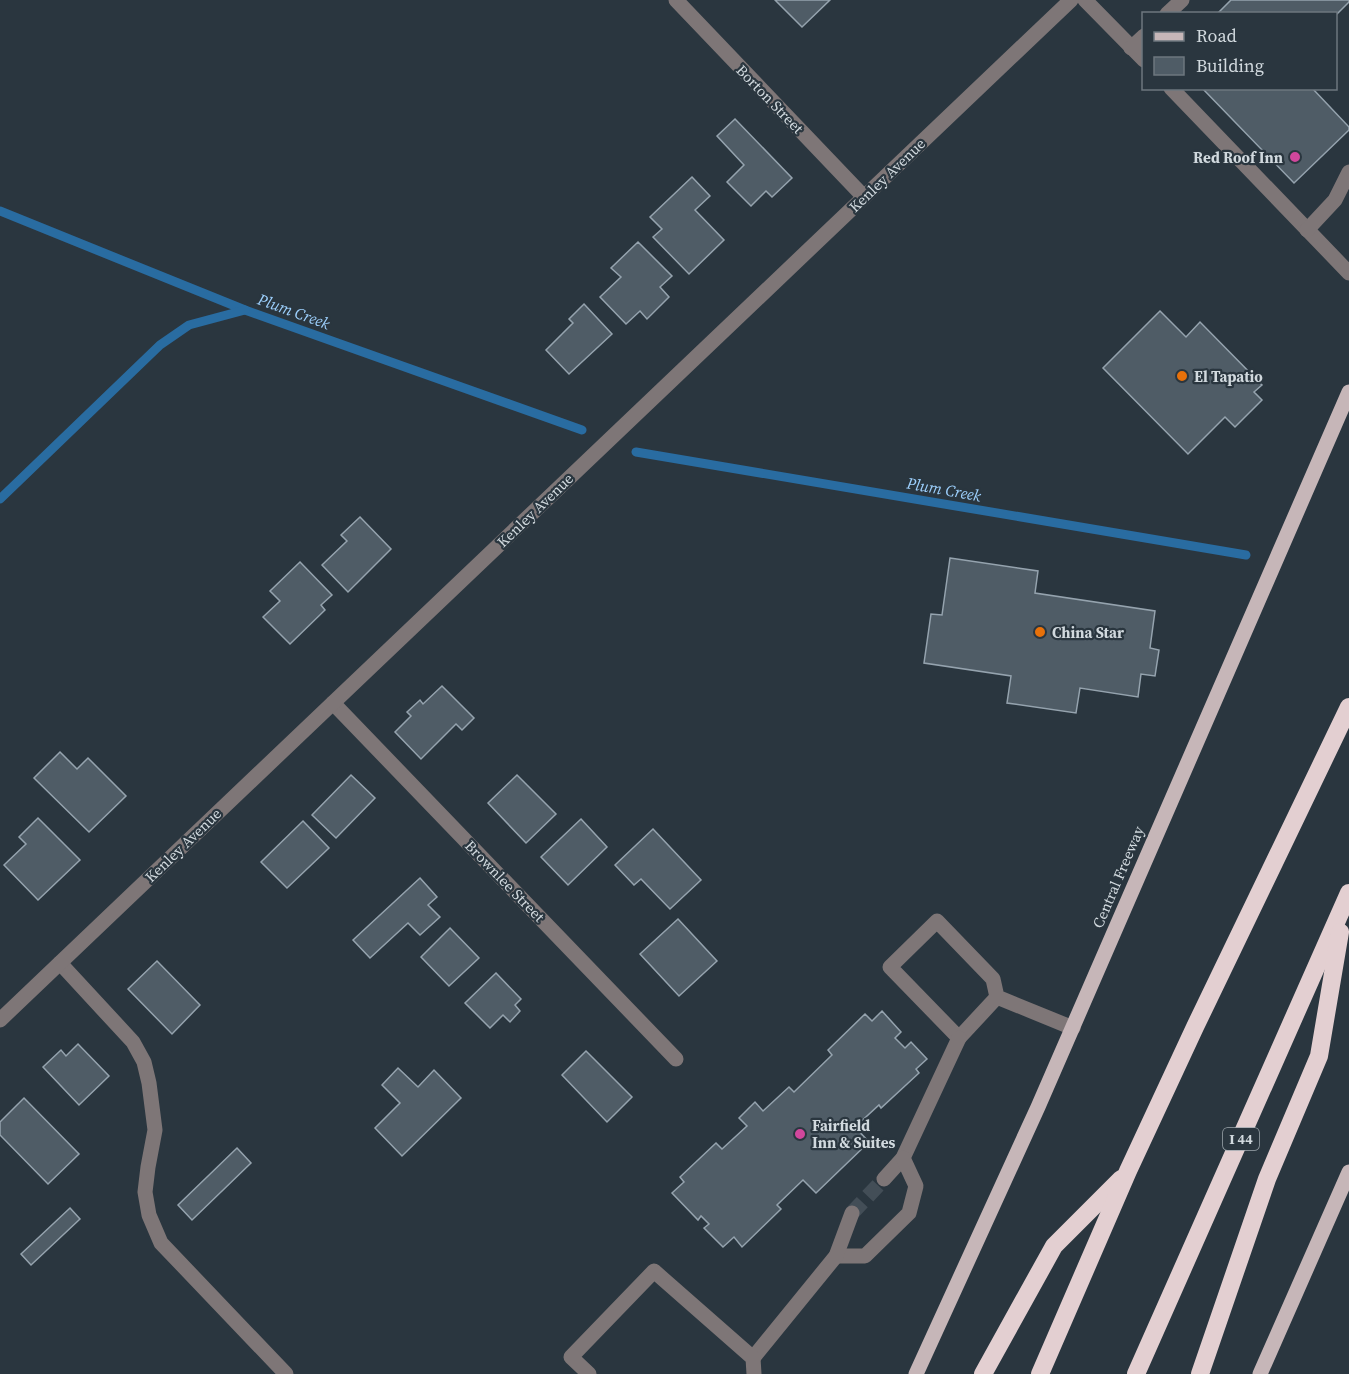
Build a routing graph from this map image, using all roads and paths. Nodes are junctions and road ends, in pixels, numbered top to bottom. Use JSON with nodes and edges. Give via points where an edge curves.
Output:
{"nodes":[{"id":1,"x":676,"y":0,"type":"edge"},
{"id":2,"x":1071,"y":0,"type":"edge"},
{"id":3,"x":1085,"y":0,"type":"edge"},
{"id":4,"x":1182,"y":0,"type":"edge"},
{"id":5,"x":1169,"y":12,"type":"edge"},
{"id":6,"x":1142,"y":37,"type":"edge"},
{"id":7,"x":1131,"y":48,"type":"junction"},
{"id":8,"x":1142,"y":59,"type":"edge"},
{"id":9,"x":1173,"y":90,"type":"edge"},
{"id":10,"x":1349,"y":172,"type":"edge"},
{"id":11,"x":864,"y":197,"type":"junction"},
{"id":12,"x":1307,"y":230,"type":"junction"},
{"id":13,"x":1349,"y":273,"type":"edge"},
{"id":14,"x":1349,"y":392,"type":"edge"},
{"id":15,"x":333,"y":703,"type":"junction"},
{"id":16,"x":1349,"y":707,"type":"edge"},
{"id":17,"x":1347,"y":899,"type":"edge"},
{"id":18,"x":60,"y":963,"type":"junction"},
{"id":19,"x":996,"y":997,"type":"junction"},
{"id":20,"x":0,"y":1020,"type":"edge"},
{"id":21,"x":1072,"y":1028,"type":"junction"},
{"id":22,"x":959,"y":1038,"type":"junction"},
{"id":23,"x":676,"y":1059,"type":"dead end"},
{"id":24,"x":903,"y":1158,"type":"junction"},
{"id":25,"x":1128,"y":1171,"type":"junction"},
{"id":26,"x":1349,"y":1172,"type":"edge"},
{"id":27,"x":884,"y":1179,"type":"tunnel mouth"},
{"id":28,"x":852,"y":1213,"type":"tunnel mouth"},
{"id":29,"x":836,"y":1256,"type":"junction"},
{"id":30,"x":753,"y":1366,"type":"edge"},
{"id":31,"x":286,"y":1374,"type":"edge"},
{"id":32,"x":589,"y":1374,"type":"edge"},
{"id":33,"x":916,"y":1374,"type":"edge"},
{"id":34,"x":983,"y":1374,"type":"edge"},
{"id":35,"x":1040,"y":1374,"type":"edge"},
{"id":36,"x":1136,"y":1374,"type":"edge"},
{"id":37,"x":1200,"y":1374,"type":"edge"},
{"id":38,"x":1260,"y":1374,"type":"edge"}],
"edges":[{"from":1,"to":11,"type":"street","name":"Borton Street"},
{"from":2,"to":11,"type":"street","name":"Kenley Avenue"},
{"from":3,"to":7,"type":"street"},
{"from":4,"to":5,"type":"street"},
{"from":6,"to":7,"type":"street"},
{"from":7,"to":8,"type":"street"},
{"from":9,"to":12,"type":"street"},
{"from":10,"to":12,"type":"street","via":[[1335,200]]},
{"from":11,"to":15,"type":"street","name":"Kenley Avenue"},
{"from":12,"to":13,"type":"street"},
{"from":14,"to":21,"type":"main road","name":"Central Freeway"},
{"from":15,"to":18,"type":"street","name":"Kenley Avenue"},
{"from":15,"to":23,"type":"street","name":"Brownlee Street"},
{"from":16,"to":25,"type":"highway"},
{"from":17,"to":36,"type":"highway","number":"I 44"},
{"from":17,"to":37,"type":"highway","via":[[1319,1056],[1267,1179]]},
{"from":18,"to":20,"type":"street","name":"Kenley Avenue"},
{"from":18,"to":31,"type":"street","via":[[133,1042],[144,1062],[155,1130],[146,1192],[149,1215],[161,1243]]},
{"from":19,"to":21,"type":"street"},
{"from":19,"to":22,"type":"street"},
{"from":19,"to":22,"type":"street","via":[[993,979],[937,921],[890,967]]},
{"from":21,"to":33,"type":"main road","name":"Central Freeway"},
{"from":22,"to":24,"type":"street"},
{"from":24,"to":27,"type":"street"},
{"from":24,"to":29,"type":"street","via":[[916,1186],[909,1213],[865,1256]]},
{"from":25,"to":34,"type":"highway","via":[[1054,1246]]},
{"from":25,"to":35,"type":"highway"},
{"from":26,"to":38,"type":"main road"},
{"from":28,"to":29,"type":"street"},
{"from":29,"to":30,"type":"street"},
{"from":30,"to":32,"type":"street","via":[[654,1271],[572,1357]]}]}
